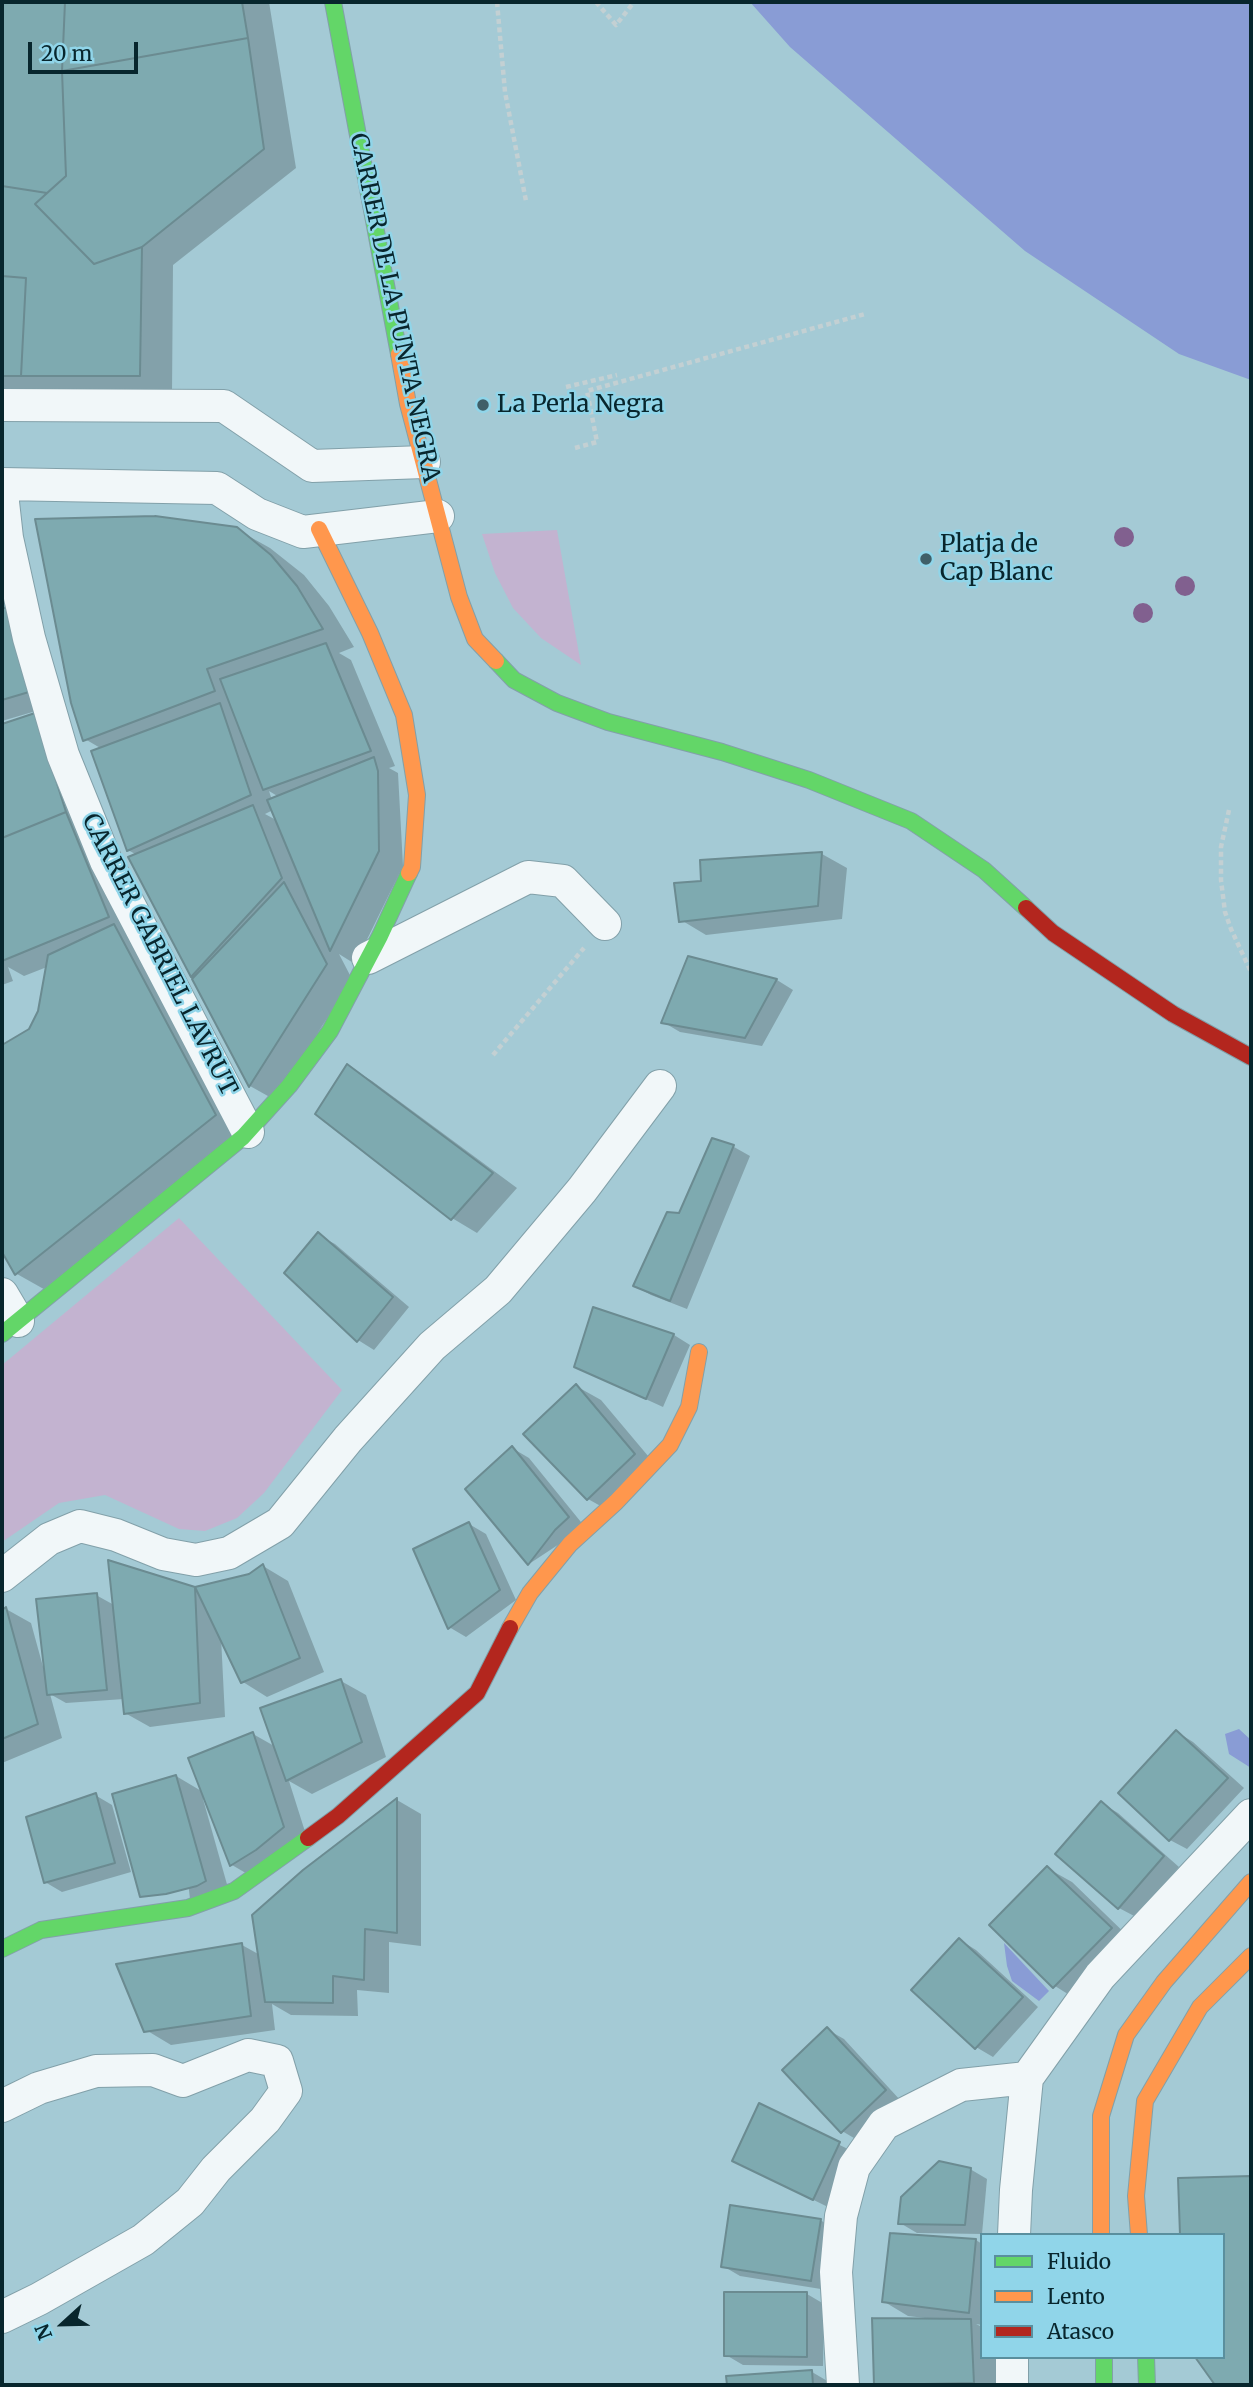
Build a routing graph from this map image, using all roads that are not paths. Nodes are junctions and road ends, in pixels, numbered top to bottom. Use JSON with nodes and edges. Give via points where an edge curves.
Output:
{"nodes":[{"id":1,"x":333,"y":2,"type":"edge"},
{"id":2,"x":2,"y":405,"type":"edge"},
{"id":3,"x":424,"y":462,"type":"junction"},
{"id":4,"x":2,"y":484,"type":"edge"},
{"id":5,"x":2,"y":493,"type":"edge"},
{"id":6,"x":438,"y":516,"type":"junction"},
{"id":7,"x":319,"y":529,"type":"junction"},
{"id":8,"x":606,"y":925,"type":"road end"},
{"id":9,"x":368,"y":958,"type":"junction"},
{"id":10,"x":1251,"y":1058,"type":"edge"},
{"id":11,"x":660,"y":1086,"type":"dead end"},
{"id":12,"x":248,"y":1132,"type":"junction"},
{"id":13,"x":7,"y":1316,"type":"edge"},
{"id":14,"x":699,"y":1352,"type":"dead end"},
{"id":15,"x":2,"y":1576,"type":"edge"},
{"id":16,"x":1251,"y":1815,"type":"edge"},
{"id":17,"x":1251,"y":1882,"type":"edge"},
{"id":18,"x":2,"y":1949,"type":"edge"},
{"id":19,"x":1251,"y":1956,"type":"edge"},
{"id":20,"x":1027,"y":2078,"type":"junction"},
{"id":21,"x":2,"y":2106,"type":"edge"},
{"id":22,"x":1014,"y":2233,"type":"edge"},
{"id":23,"x":1101,"y":2233,"type":"edge"},
{"id":24,"x":1139,"y":2233,"type":"edge"},
{"id":25,"x":2,"y":2317,"type":"edge"},
{"id":26,"x":1012,"y":2359,"type":"edge"},
{"id":27,"x":1104,"y":2359,"type":"edge"},
{"id":28,"x":1146,"y":2359,"type":"edge"},
{"id":29,"x":842,"y":2385,"type":"edge"},
{"id":30,"x":1012,"y":2385,"type":"edge"},
{"id":31,"x":1104,"y":2385,"type":"edge"},
{"id":32,"x":1147,"y":2385,"type":"edge"}],
"edges":[{"from":1,"to":3,"type":"street","name":"CARRER DE LA PUNTA NEGRA","via":[[408,404]]},
{"from":2,"to":3,"type":"street","via":[[224,406],[312,466]]},
{"from":3,"to":6,"type":"street","name":"CARRER DE LA PUNTA NEGRA"},
{"from":4,"to":7,"type":"street","via":[[217,488],[257,514],[303,532]]},
{"from":5,"to":12,"type":"street","name":"CARRER GABRIEL LAVRUT","via":[[29,638],[63,755],[106,861]]},
{"from":6,"to":7,"type":"street"},
{"from":6,"to":10,"type":"street","name":"CARRER DE LA PUNTA NEGRA","via":[[475,639],[514,680],[608,722],[797,776],[911,821],[984,870],[1053,933],[1173,1014]]},
{"from":7,"to":9,"type":"street","via":[[404,715],[417,795],[412,867]]},
{"from":8,"to":9,"type":"street","via":[[563,881],[528,877]]},
{"from":9,"to":12,"type":"street","via":[[330,1031]]},
{"from":11,"to":15,"type":"street","via":[[582,1190],[498,1290],[432,1346],[280,1523],[229,1553],[196,1560],[163,1554],[80,1526],[49,1539]]},
{"from":12,"to":13,"type":"street"},
{"from":14,"to":18,"type":"street","via":[[689,1407],[670,1445],[570,1544],[530,1593],[477,1693],[338,1816],[234,1891],[188,1908],[40,1930]]},
{"from":16,"to":20,"type":"street","via":[[1100,1976]]},
{"from":17,"to":23,"type":"street","via":[[1164,1982],[1126,2035],[1101,2116]]},
{"from":19,"to":24,"type":"street","via":[[1200,2007],[1145,2101],[1136,2196]]},
{"from":20,"to":22,"type":"street"},
{"from":20,"to":29,"type":"street","via":[[961,2085],[917,2107],[884,2124],[854,2166],[841,2216],[836,2272]]},
{"from":21,"to":25,"type":"street","via":[[40,2088],[96,2071],[153,2070],[183,2081],[248,2055],[277,2061],[286,2091],[190,2202],[143,2240]]},
{"from":26,"to":30,"type":"street"},
{"from":27,"to":31,"type":"street"},
{"from":28,"to":32,"type":"street"}]}
